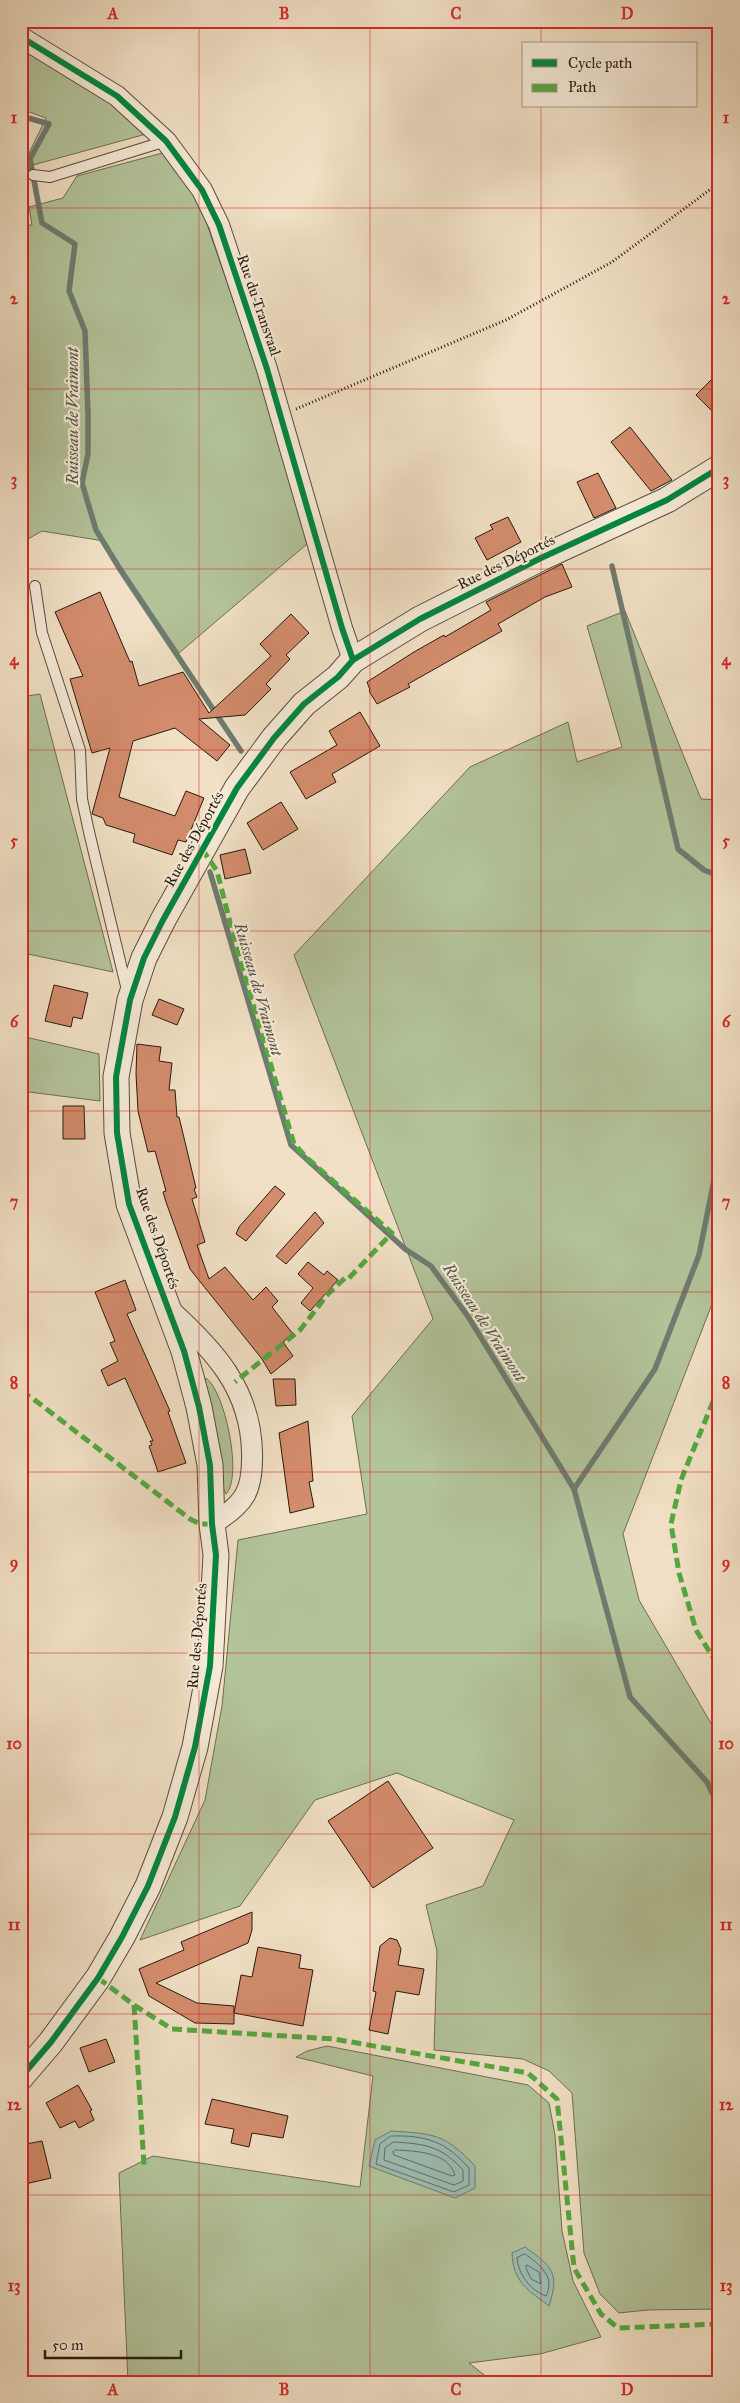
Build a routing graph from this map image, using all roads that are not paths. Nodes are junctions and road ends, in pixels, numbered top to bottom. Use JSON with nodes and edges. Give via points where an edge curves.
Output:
{"nodes":[{"id":1,"x":21,"y":37,"type":"edge"},
{"id":2,"x":166,"y":141,"type":"junction"},
{"id":3,"x":33,"y":175,"type":"dead end"},
{"id":4,"x":713,"y":477,"type":"edge"},
{"id":5,"x":35,"y":586,"type":"dead end"},
{"id":6,"x":354,"y":660,"type":"junction"},
{"id":7,"x":130,"y":1000,"type":"junction"},
{"id":8,"x":169,"y":1310,"type":"junction"},
{"id":9,"x":212,"y":1524,"type":"junction"},
{"id":10,"x":21,"y":2077,"type":"edge"}],
"edges":[{"from":1,"to":2,"type":"street","name":"Rue du Transvaal","via":[[118,96]]},
{"from":2,"to":3,"type":"lane","via":[[50,177]]},
{"from":2,"to":6,"type":"street","name":"Rue du Transvaal","via":[[202,190],[218,225],[267,370]]},
{"from":4,"to":6,"type":"street","name":"Rue des Déportés","via":[[420,619]]},
{"from":5,"to":7,"type":"lane","via":[[42,633],[80,750],[82,799]]},
{"from":6,"to":7,"type":"street","name":"Rue des Déportés","via":[[304,704],[237,788],[163,920],[144,958]]},
{"from":7,"to":8,"type":"street","name":"Rue des Déportés","via":[[116,1078],[117,1133],[129,1204]]},
{"from":8,"to":9,"type":"street","name":"Rue des Déportés","via":[[199,1407],[210,1465]]},
{"from":8,"to":9,"type":"street","name":"Rue des Déportés","via":[[213,1352],[235,1382],[252,1430],[253,1477],[244,1498]]},
{"from":9,"to":10,"type":"street","name":"Rue des Déportés","via":[[216,1555],[210,1666],[195,1747],[176,1817],[148,1886],[98,1978]]}]}
